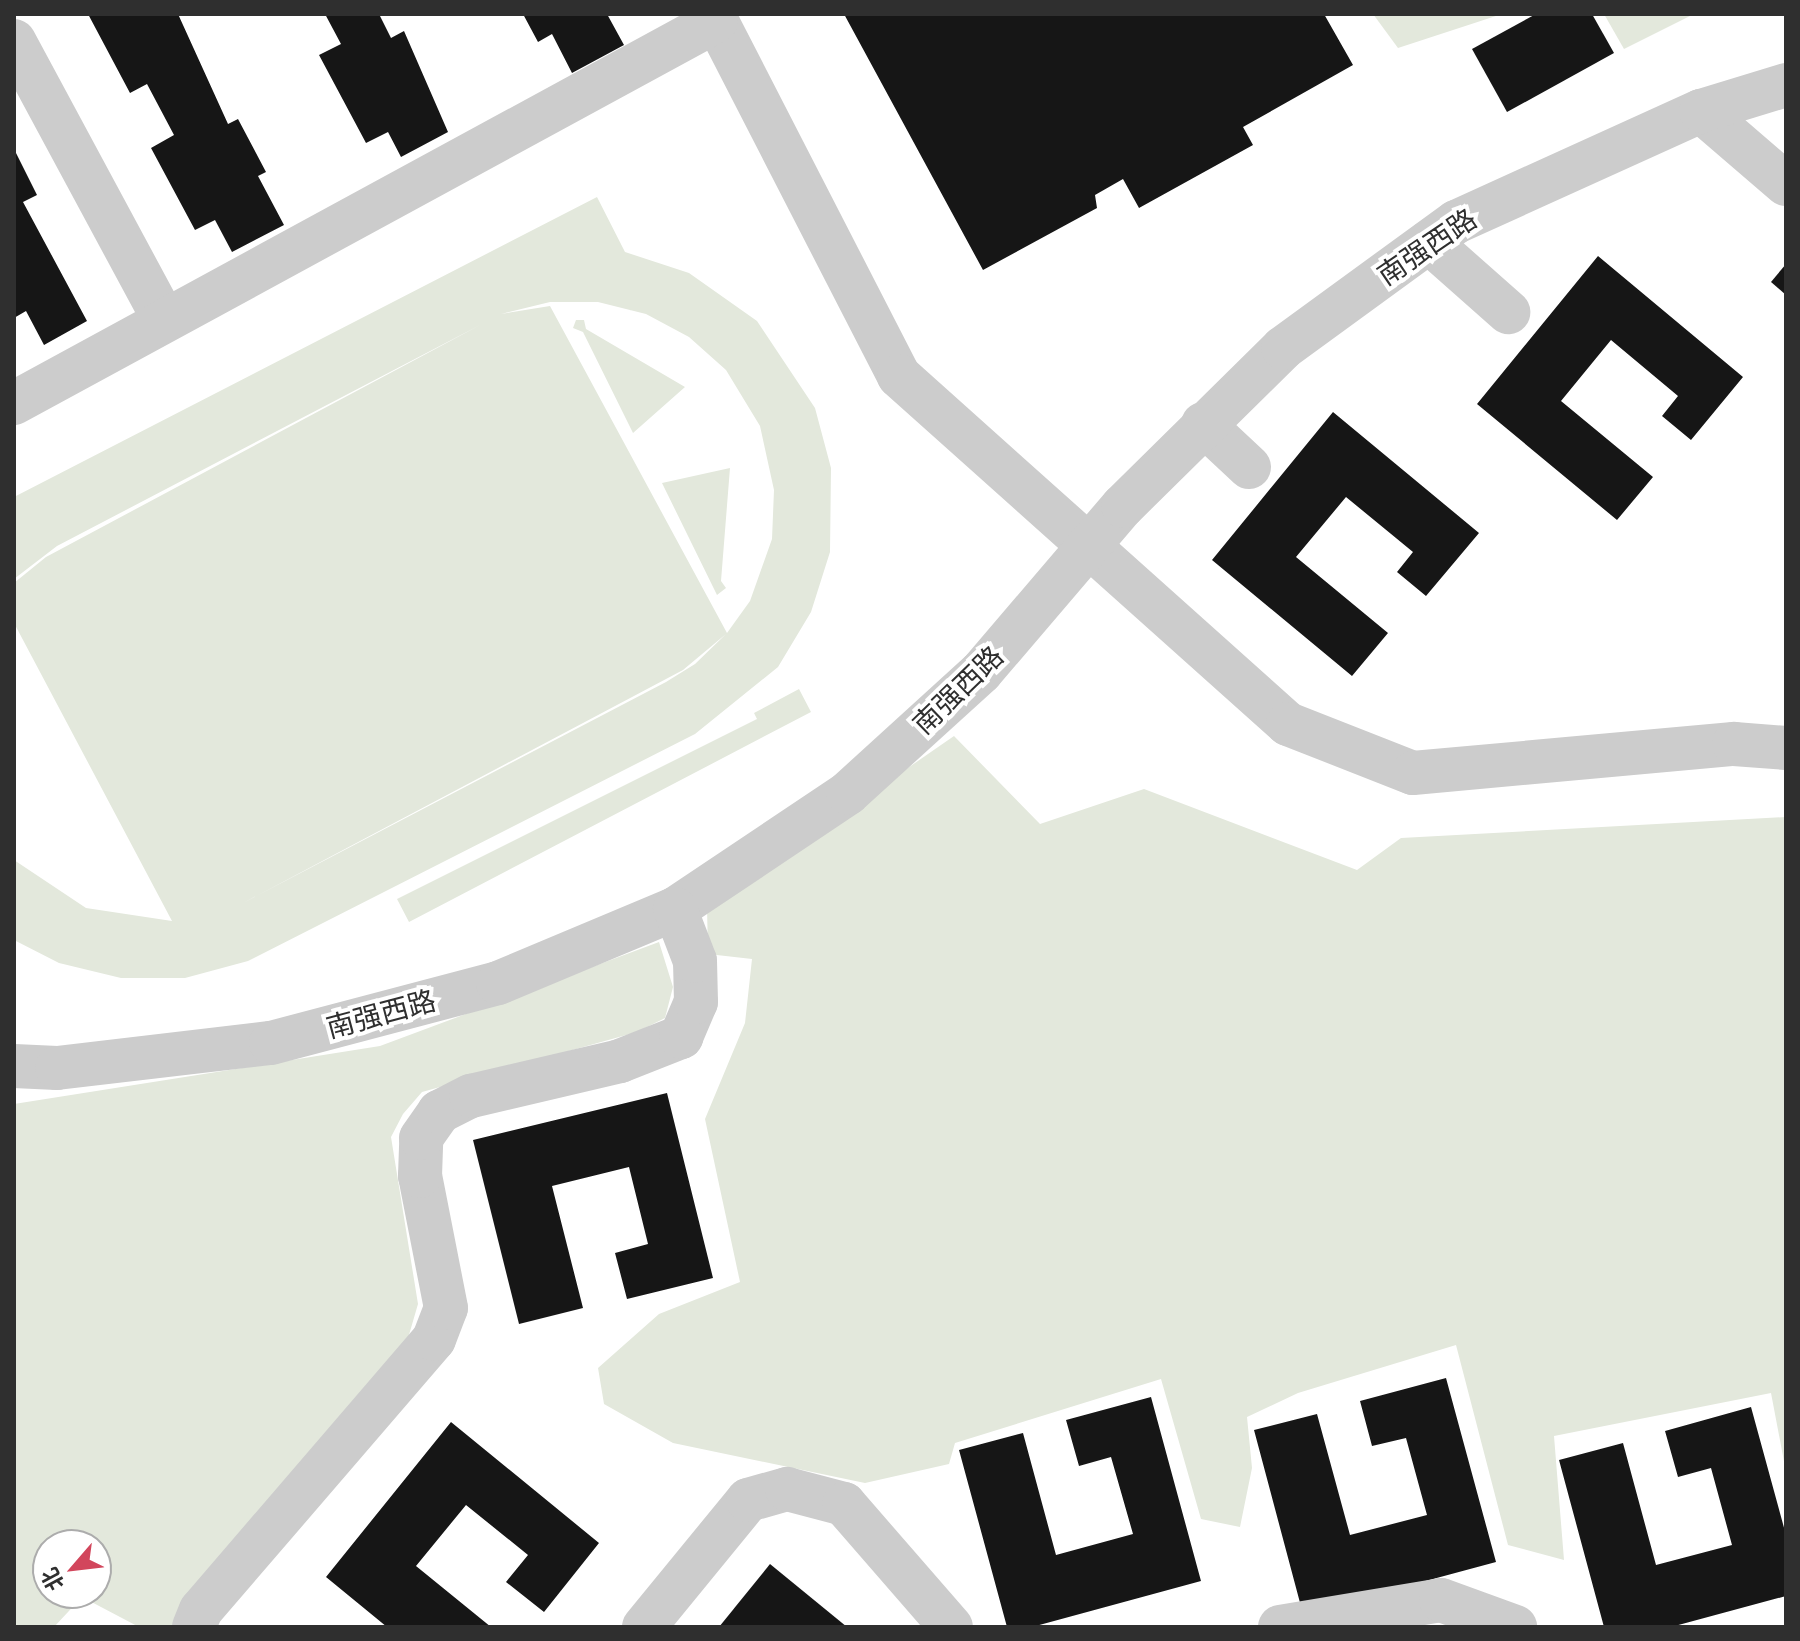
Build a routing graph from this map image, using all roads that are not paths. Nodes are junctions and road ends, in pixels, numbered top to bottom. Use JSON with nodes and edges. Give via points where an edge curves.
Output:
{"nodes":[{"id":1,"x":714,"y":18,"type":"edge"},
{"id":2,"x":14,"y":41,"type":"edge"},
{"id":3,"x":1786,"y":85,"type":"edge"},
{"id":4,"x":1701,"y":111,"type":"junction"},
{"id":5,"x":1786,"y":184,"type":"edge"},
{"id":6,"x":1429,"y":242,"type":"junction"},
{"id":7,"x":1508,"y":312,"type":"dead end"},
{"id":8,"x":164,"y":320,"type":"junction"},
{"id":9,"x":14,"y":403,"type":"edge"},
{"id":10,"x":1203,"y":424,"type":"junction"},
{"id":11,"x":1249,"y":467,"type":"dead end"},
{"id":12,"x":1092,"y":544,"type":"junction"},
{"id":13,"x":1786,"y":748,"type":"edge"},
{"id":14,"x":675,"y":909,"type":"junction"},
{"id":15,"x":14,"y":1066,"type":"edge"},
{"id":16,"x":194,"y":1627,"type":"edge"},
{"id":17,"x":644,"y":1627,"type":"edge"},
{"id":18,"x":951,"y":1627,"type":"edge"},
{"id":19,"x":1280,"y":1627,"type":"edge"},
{"id":20,"x":1515,"y":1627,"type":"edge"}],
"edges":[{"from":1,"to":8,"type":"street"},
{"from":1,"to":12,"type":"street","via":[[899,376]]},
{"from":2,"to":8,"type":"street"},
{"from":3,"to":4,"type":"street","name":"南强西路"},
{"from":4,"to":5,"type":"street"},
{"from":4,"to":6,"type":"street","name":"南强西路","via":[[1456,222]]},
{"from":6,"to":7,"type":"street"},
{"from":6,"to":10,"type":"street","name":"南强西路","via":[[1283,348]]},
{"from":8,"to":9,"type":"street"},
{"from":10,"to":11,"type":"street"},
{"from":10,"to":12,"type":"street","name":"南强西路"},
{"from":12,"to":13,"type":"street","via":[[1288,724],[1413,773],[1734,744]]},
{"from":12,"to":14,"type":"street","name":"南强西路","via":[[981,672],[848,793]]},
{"from":14,"to":15,"type":"street","name":"南强西路","via":[[498,983],[271,1043],[57,1068]]},
{"from":14,"to":16,"type":"street","via":[[695,961],[696,1002],[681,1037],[620,1061],[471,1096],[439,1112],[421,1138],[420,1176],[446,1308],[434,1339],[201,1610]]},
{"from":17,"to":18,"type":"street","via":[[748,1500],[787,1489],[844,1504]]},
{"from":19,"to":20,"type":"street","via":[[1441,1600]]}]}
